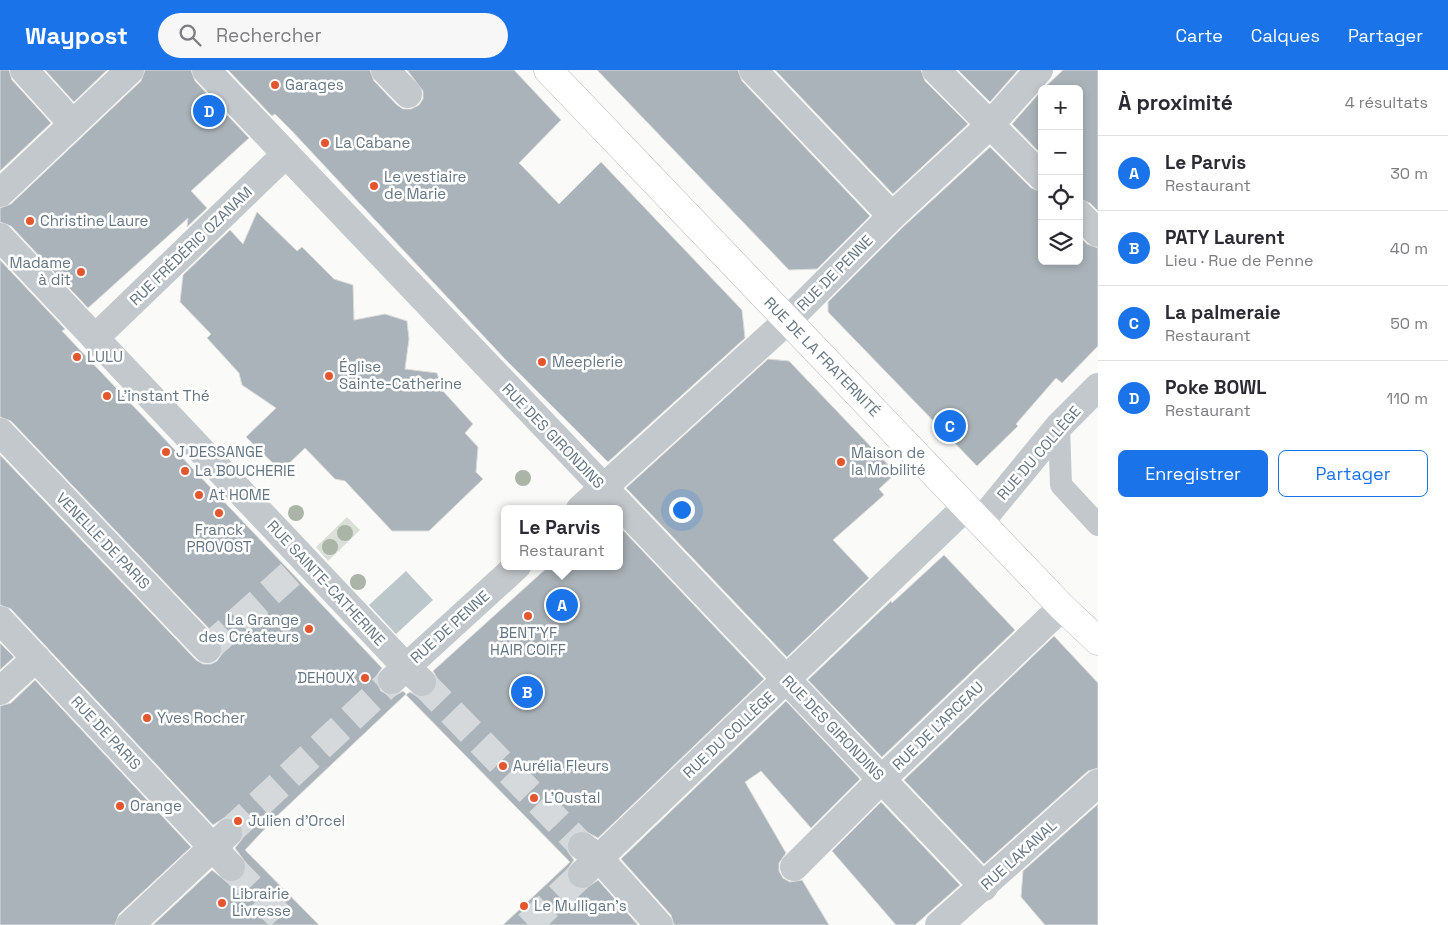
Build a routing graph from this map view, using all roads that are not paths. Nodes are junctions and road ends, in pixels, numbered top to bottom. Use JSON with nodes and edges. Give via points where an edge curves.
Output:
{"nodes":[{"id":1,"x":24,"y":70,"type":"edge"},
{"id":2,"x":130,"y":70,"type":"edge"},
{"id":3,"x":206,"y":70,"type":"edge"},
{"id":4,"x":385,"y":70,"type":"edge"},
{"id":5,"x":548,"y":70,"type":"edge"},
{"id":6,"x":754,"y":70,"type":"edge"},
{"id":7,"x":936,"y":70,"type":"edge"},
{"id":8,"x":1039,"y":70,"type":"edge"},
{"id":9,"x":408,"y":94,"type":"dead end"},
{"id":10,"x":73,"y":124,"type":"junction"},
{"id":11,"x":990,"y":125,"type":"junction"},
{"id":12,"x":286,"y":154,"type":"junction"},
{"id":13,"x":1040,"y":175,"type":"edge"},
{"id":14,"x":0,"y":193,"type":"edge"},
{"id":15,"x":892,"y":216,"type":"junction"},
{"id":16,"x":1083,"y":218,"type":"edge"},
{"id":17,"x":1098,"y":233,"type":"edge"},
{"id":18,"x":0,"y":237,"type":"edge"},
{"id":19,"x":787,"y":321,"type":"junction"},
{"id":20,"x":95,"y":338,"type":"junction"},
{"id":21,"x":1098,"y":387,"type":"edge"},
{"id":22,"x":1059,"y":426,"type":"junction"},
{"id":23,"x":0,"y":432,"type":"edge"},
{"id":24,"x":603,"y":488,"type":"junction"},
{"id":25,"x":584,"y":505,"type":"edge"},
{"id":26,"x":619,"y":505,"type":"edge"},
{"id":27,"x":623,"y":509,"type":"edge"},
{"id":28,"x":974,"y":514,"type":"junction"},
{"id":29,"x":1098,"y":525,"type":"edge"},
{"id":30,"x":512,"y":570,"type":"edge"},
{"id":31,"x":1062,"y":607,"type":"junction"},
{"id":32,"x":0,"y":620,"type":"edge"},
{"id":33,"x":1098,"y":641,"type":"edge"},
{"id":34,"x":207,"y":649,"type":"dead end"},
{"id":35,"x":36,"y":658,"type":"junction"},
{"id":36,"x":407,"y":676,"type":"joint"},
{"id":37,"x":787,"y":680,"type":"junction"},
{"id":38,"x":0,"y":691,"type":"edge"},
{"id":39,"x":882,"y":779,"type":"junction"},
{"id":40,"x":1098,"y":783,"type":"edge"},
{"id":41,"x":220,"y":840,"type":"junction"},
{"id":42,"x":231,"y":867,"type":"tunnel mouth"},
{"id":43,"x":794,"y":868,"type":"dead end"},
{"id":44,"x":984,"y":887,"type":"junction"},
{"id":45,"x":130,"y":925,"type":"edge"},
{"id":46,"x":659,"y":925,"type":"edge"},
{"id":47,"x":940,"y":925,"type":"edge"}],
"edges":[{"from":1,"to":10,"type":"street"},
{"from":2,"to":10,"type":"street"},
{"from":3,"to":12,"type":"street","name":"RUE DES GIRONDINS"},
{"from":4,"to":9,"type":"street"},
{"from":5,"to":19,"type":"main road","name":"RUE DE LA FRATERNITÉ"},
{"from":6,"to":15,"type":"street"},
{"from":7,"to":11,"type":"street"},
{"from":8,"to":11,"type":"street","name":"RUE DE PENNE"},
{"from":10,"to":14,"type":"street"},
{"from":11,"to":13,"type":"street"},
{"from":11,"to":15,"type":"street","name":"RUE DE PENNE"},
{"from":12,"to":20,"type":"street","name":"RUE FRÉDÉRIC OZANAM"},
{"from":12,"to":24,"type":"street","name":"RUE DES GIRONDINS"},
{"from":15,"to":19,"type":"street","name":"RUE DE PENNE"},
{"from":16,"to":17,"type":"street"},
{"from":18,"to":20,"type":"street","name":"RUE SAINTE-CATHERINE"},
{"from":19,"to":24,"type":"street","name":"RUE DE PENNE"},
{"from":19,"to":28,"type":"main road","name":"RUE DE LA FRATERNITÉ"},
{"from":20,"to":36,"type":"street","name":"RUE SAINTE-CATHERINE"},
{"from":21,"to":22,"type":"street","name":"RUE DU COLLÈGE"},
{"from":22,"to":28,"type":"street","name":"RUE DU COLLÈGE"},
{"from":22,"to":29,"type":"lane","via":[[1061,486]]},
{"from":23,"to":34,"type":"street","name":"VENELLE DE PARIS"},
{"from":24,"to":25,"type":"street","name":"RUE DE PENNE"},
{"from":24,"to":26,"type":"street","name":"RUE DES GIRONDINS"},
{"from":27,"to":37,"type":"street","name":"RUE DES GIRONDINS"},
{"from":28,"to":31,"type":"main road","name":"RUE DE LA FRATERNITÉ"},
{"from":28,"to":37,"type":"street","name":"RUE DU COLLÈGE"},
{"from":30,"to":36,"type":"street","name":"RUE DE PENNE"},
{"from":31,"to":33,"type":"main road","name":"RUE DE LA FRATERNITÉ"},
{"from":31,"to":39,"type":"street","name":"RUE DE L'ARCEAU"},
{"from":32,"to":35,"type":"street","name":"RUE DE PARIS"},
{"from":35,"to":38,"type":"street"},
{"from":35,"to":41,"type":"street","name":"RUE DE PARIS"},
{"from":37,"to":39,"type":"street","name":"RUE DES GIRONDINS"},
{"from":37,"to":46,"type":"street","name":"RUE DU COLLÈGE","via":[[588,859]]},
{"from":39,"to":43,"type":"street","name":"RUE DE L'ARCEAU"},
{"from":39,"to":44,"type":"street","name":"RUE DES GIRONDINS"},
{"from":40,"to":44,"type":"street","name":"RUE LAKANAL"},
{"from":41,"to":42,"type":"street","name":"RUE DE PARIS"},
{"from":41,"to":45,"type":"street"},
{"from":44,"to":47,"type":"street","name":"RUE LAKANAL"}]}
